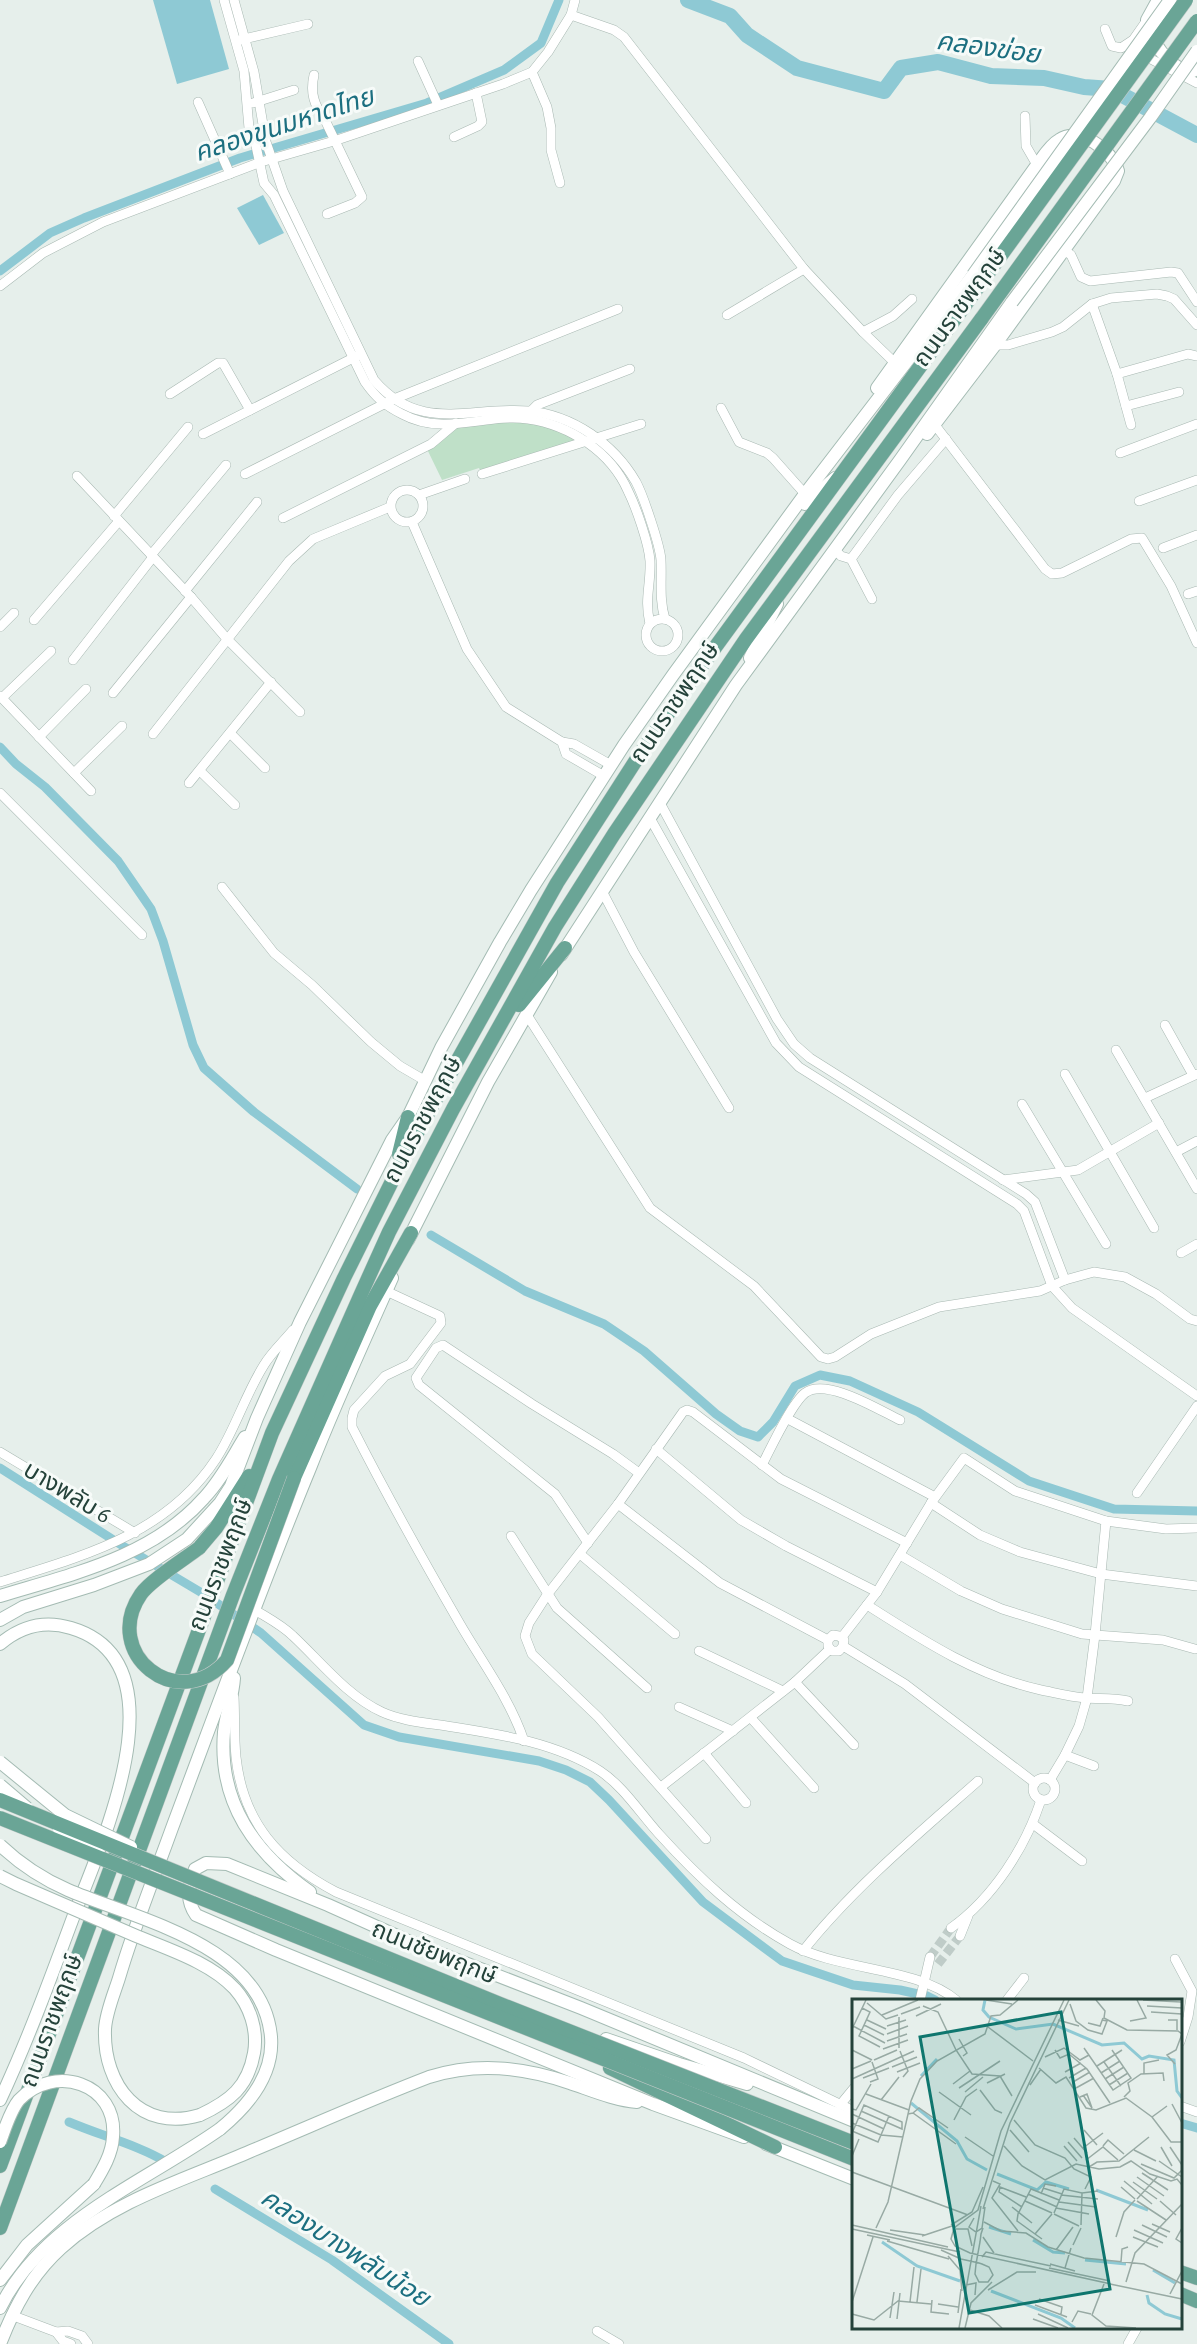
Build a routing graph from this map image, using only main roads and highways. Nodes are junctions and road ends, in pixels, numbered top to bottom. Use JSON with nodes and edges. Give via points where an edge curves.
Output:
{"nodes":[{"id":1,"x":1158,"y":0,"type":"edge"},
{"id":2,"x":1170,"y":0,"type":"edge"},
{"id":3,"x":1186,"y":0,"type":"edge"},
{"id":4,"x":1197,"y":21,"type":"edge"},
{"id":5,"x":1197,"y":51,"type":"edge"},
{"id":6,"x":1197,"y":69,"type":"edge"},
{"id":7,"x":900,"y":460,"type":"junction"},
{"id":8,"x":849,"y":466,"type":"junction"},
{"id":9,"x":822,"y":472,"type":"junction"},
{"id":10,"x":788,"y":519,"type":"junction"},
{"id":11,"x":790,"y":579,"type":"junction"},
{"id":12,"x":736,"y":685,"type":"junction"},
{"id":13,"x":565,"y":948,"type":"junction"},
{"id":14,"x":497,"y":1032,"type":"junction"},
{"id":15,"x":408,"y":1117,"type":"junction"},
{"id":16,"x":393,"y":1183,"type":"junction"},
{"id":17,"x":411,"y":1233,"type":"junction"},
{"id":18,"x":257,"y":1418,"type":"junction"},
{"id":19,"x":272,"y":1432,"type":"junction"},
{"id":20,"x":0,"y":1596,"type":"edge"},
{"id":21,"x":0,"y":1620,"type":"edge"},
{"id":22,"x":0,"y":1644,"type":"edge"},
{"id":23,"x":236,"y":1660,"type":"junction"},
{"id":24,"x":0,"y":1762,"type":"edge"},
{"id":25,"x":0,"y":1785,"type":"edge"},
{"id":26,"x":0,"y":1800,"type":"edge"},
{"id":27,"x":0,"y":1818,"type":"edge"},
{"id":28,"x":0,"y":1845,"type":"edge"},
{"id":29,"x":0,"y":1876,"type":"edge"},
{"id":30,"x":328,"y":1905,"type":"junction"},
{"id":31,"x":521,"y":2026,"type":"joint"},
{"id":32,"x":792,"y":2098,"type":"junction"},
{"id":33,"x":0,"y":2100,"type":"edge"},
{"id":34,"x":653,"y":2104,"type":"junction"},
{"id":35,"x":852,"y":2120,"type":"edge"},
{"id":36,"x":0,"y":2142,"type":"edge"},
{"id":37,"x":852,"y":2142,"type":"edge"},
{"id":38,"x":775,"y":2147,"type":"junction"},
{"id":39,"x":852,"y":2158,"type":"edge"},
{"id":40,"x":0,"y":2166,"type":"edge"},
{"id":41,"x":852,"y":2178,"type":"edge"},
{"id":42,"x":0,"y":2228,"type":"edge"},
{"id":43,"x":0,"y":2280,"type":"edge"},
{"id":44,"x":1182,"y":2295,"type":"edge"},
{"id":45,"x":1182,"y":2300,"type":"edge"},
{"id":46,"x":1197,"y":2302,"type":"edge"},
{"id":47,"x":5,"y":2312,"type":"edge"},
{"id":48,"x":0,"y":2344,"type":"edge"}],
"edges":[{"from":1,"to":6,"type":"main road","via":[[1147,20],[1158,47],[1178,69],[1189,73]]},
{"from":2,"to":9,"type":"main road","name":"ถนนราชพฤกษ์","bridge":true,"via":[[973,275]]},
{"from":3,"to":8,"type":"main road","name":"ถนนราชพฤกษ์","bridge":true},
{"from":4,"to":11,"type":"main road","name":"ถนนราชพฤกษ์","bridge":true},
{"from":5,"to":7,"type":"main road","name":"ถนนราชพฤกษ์","bridge":true},
{"from":7,"to":9,"type":"main road","name":"ถนนราชพฤกษ์","via":[[935,425],[1114,181],[1118,171],[1115,162],[1096,144],[1073,136],[1059,139],[1037,165],[854,421]]},
{"from":7,"to":12,"type":"main road","name":"ถนนราชพฤกษ์"},
{"from":8,"to":10,"type":"main road"},
{"from":8,"to":16,"type":"main road","name":"ถนนราชพฤกษ์","via":[[692,679],[597,820],[557,883],[409,1147]]},
{"from":9,"to":10,"type":"main road","name":"ถนนราชพฤกษ์"},
{"from":10,"to":15,"type":"main road","name":"ถนนราชพฤกษ์","via":[[677,669],[526,899],[464,1006]]},
{"from":11,"to":12,"type":"main road"},
{"from":11,"to":14,"type":"main road","name":"ถนนราชพฤกษ์","via":[[614,834],[555,927]]},
{"from":12,"to":13,"type":"main road","name":"ถนนราชพฤกษ์"},
{"from":13,"to":14,"type":"main road"},
{"from":13,"to":17,"type":"main road","name":"ถนนราชพฤกษ์","via":[[488,1082]]},
{"from":14,"to":42,"type":"main road","name":"ถนนราชพฤกษ์","via":[[384,1243],[279,1479],[232,1595]]},
{"from":15,"to":16,"type":"main road"},
{"from":15,"to":18,"type":"main road","name":"ถนนราชพฤกษ์","via":[[392,1140],[300,1322]]},
{"from":16,"to":19,"type":"main road","name":"ถนนราชพฤกษ์"},
{"from":17,"to":19,"type":"main road","bridge":true,"via":[[370,1306],[294,1478],[226,1660],[196,1681],[178,1683],[156,1674],[145,1666],[131,1642],[132,1611],[143,1592],[199,1548],[216,1528],[243,1488]]},
{"from":17,"to":23,"type":"main road","name":"ถนนราชพฤกษ์","via":[[311,1465]]},
{"from":18,"to":20,"type":"main road","via":[[203,1500],[163,1535],[125,1555]]},
{"from":18,"to":21,"type":"main road","via":[[231,1486],[187,1539],[132,1572],[23,1607]]},
{"from":19,"to":40,"type":"main road","name":"ถนนราชพฤกษ์"},
{"from":22,"to":33,"type":"main road","via":[[27,1627],[45,1623],[89,1635],[110,1651],[123,1674],[129,1718],[125,1767],[114,1809]]},
{"from":23,"to":29,"type":"main road","name":"ถนนราชพฤกษ์","bridge":true,"via":[[128,1946],[105,2027],[106,2052],[118,2088],[146,2112],[187,2119],[223,2104],[245,2080],[255,2039],[247,2008],[234,1989],[181,1954],[16,1884]]},
{"from":23,"to":30,"type":"main road","via":[[224,1731],[228,1785],[249,1833],[266,1856],[285,1875]]},
{"from":24,"to":32,"type":"main road","bridge":true,"via":[[65,1815],[124,1844],[529,2012]]},
{"from":25,"to":31,"type":"main road","bridge":true,"via":[[25,1807],[97,1852]]},
{"from":26,"to":37,"type":"main road","name":"ถนนชัยพฤกษ์","bridge":true},
{"from":27,"to":39,"type":"main road","name":"ถนนชัยพฤกษ์","bridge":true},
{"from":28,"to":47,"type":"main road","bridge":true,"via":[[47,1880],[200,1944],[235,1967],[261,2002],[270,2026],[270,2054],[258,2088],[237,2116],[68,2228],[17,2277]]},
{"from":30,"to":32,"type":"main road"},
{"from":30,"to":34,"type":"main road","via":[[214,1862],[195,1869],[188,1896],[196,1915],[212,1923]]},
{"from":31,"to":38,"type":"main road"},
{"from":32,"to":35,"type":"main road"},
{"from":34,"to":38,"type":"main road"},
{"from":34,"to":47,"type":"main road","via":[[621,2100],[515,2069],[454,2069],[429,2077],[148,2194],[99,2220],[61,2248]]},
{"from":36,"to":43,"type":"main road","bridge":true,"via":[[18,2102],[34,2087],[53,2080],[75,2082],[98,2093],[113,2126],[111,2150],[94,2184],[27,2246]]},
{"from":38,"to":41,"type":"main road"},
{"from":44,"to":46,"type":"main road"},
{"from":45,"to":46,"type":"main road"},
{"from":47,"to":48,"type":"main road"}]}
